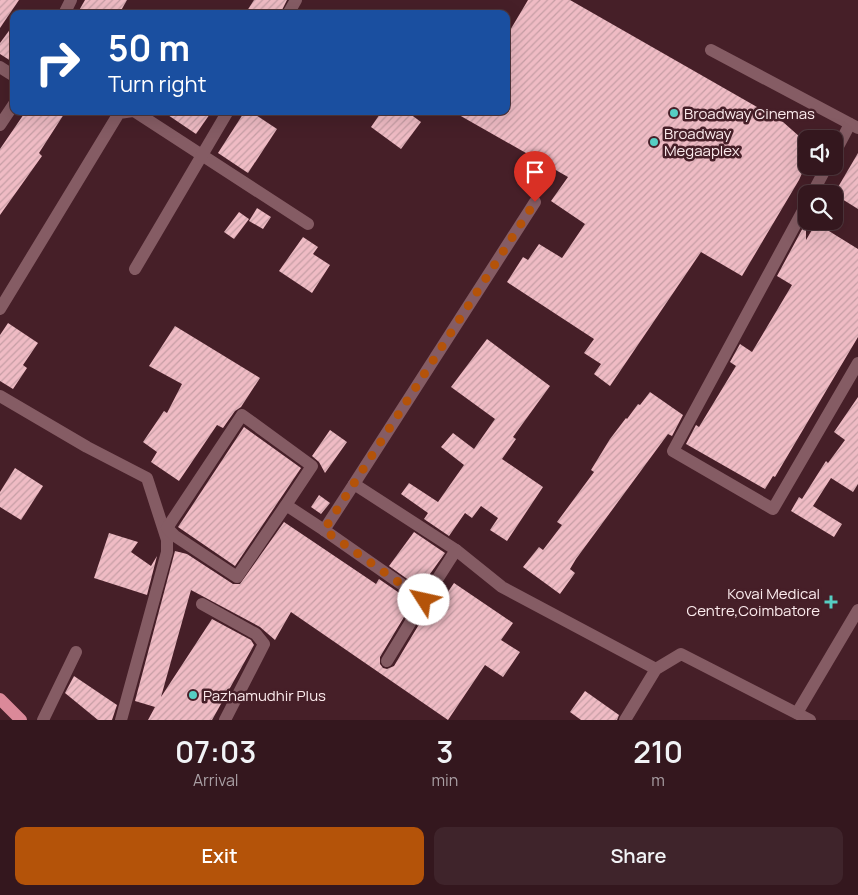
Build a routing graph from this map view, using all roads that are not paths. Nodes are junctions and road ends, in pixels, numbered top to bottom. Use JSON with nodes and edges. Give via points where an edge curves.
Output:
{"nodes":[{"id":1,"x":712,"y":50,"type":"dead end"},
{"id":2,"x":10,"y":110,"type":"edge"},
{"id":3,"x":118,"y":115,"type":"edge"},
{"id":4,"x":140,"y":115,"type":"edge"},
{"id":5,"x":226,"y":115,"type":"edge"},
{"id":6,"x":0,"y":125,"type":"edge"},
{"id":7,"x":854,"y":126,"type":"edge"},
{"id":8,"x":843,"y":141,"type":"edge"},
{"id":9,"x":201,"y":155,"type":"junction"},
{"id":10,"x":535,"y":202,"type":"dead end"},
{"id":11,"x":798,"y":220,"type":"edge"},
{"id":12,"x":308,"y":224,"type":"dead end"},
{"id":13,"x":135,"y":269,"type":"dead end"},
{"id":14,"x":0,"y":309,"type":"edge"},
{"id":15,"x":858,"y":363,"type":"edge"},
{"id":16,"x":0,"y":396,"type":"edge"},
{"id":17,"x":354,"y":484,"type":"junction"},
{"id":18,"x":286,"y":505,"type":"junction"},
{"id":19,"x":324,"y":530,"type":"junction"},
{"id":20,"x":456,"y":550,"type":"junction"},
{"id":21,"x":424,"y":600,"type":"junction"},
{"id":22,"x":202,"y":604,"type":"dead end"},
{"id":23,"x":858,"y":610,"type":"edge"},
{"id":24,"x":76,"y":652,"type":"dead end"},
{"id":25,"x":387,"y":661,"type":"dead end"},
{"id":26,"x":656,"y":669,"type":"junction"},
{"id":27,"x":0,"y":699,"type":"edge"},
{"id":28,"x":797,"y":713,"type":"junction"},
{"id":29,"x":20,"y":720,"type":"edge"},
{"id":30,"x":43,"y":720,"type":"edge"},
{"id":31,"x":121,"y":720,"type":"edge"},
{"id":32,"x":225,"y":720,"type":"edge"},
{"id":33,"x":625,"y":720,"type":"edge"},
{"id":34,"x":810,"y":720,"type":"edge"}],
"edges":[{"from":1,"to":7,"type":"street"},
{"from":2,"to":6,"type":"street"},
{"from":3,"to":14,"type":"street"},
{"from":4,"to":9,"type":"street"},
{"from":5,"to":9,"type":"street"},
{"from":7,"to":8,"type":"street"},
{"from":9,"to":12,"type":"street"},
{"from":9,"to":13,"type":"street"},
{"from":10,"to":17,"type":"street"},
{"from":11,"to":15,"type":"street","via":[[674,451],[773,509]]},
{"from":16,"to":31,"type":"street","via":[[147,478],[167,540],[167,552]]},
{"from":17,"to":19,"type":"street"},
{"from":17,"to":20,"type":"street"},
{"from":18,"to":18,"type":"street","via":[[237,577],[166,528],[242,415],[312,466]]},
{"from":18,"to":19,"type":"street"},
{"from":19,"to":21,"type":"street"},
{"from":20,"to":21,"type":"street"},
{"from":20,"to":26,"type":"street","via":[[502,587]]},
{"from":21,"to":25,"type":"street"},
{"from":22,"to":32,"type":"street","via":[[256,634],[264,644]]},
{"from":23,"to":28,"type":"street"},
{"from":24,"to":30,"type":"street"},
{"from":26,"to":28,"type":"street","via":[[681,654]]},
{"from":26,"to":33,"type":"street"},
{"from":27,"to":29,"type":"main road"},
{"from":28,"to":34,"type":"street"}]}
